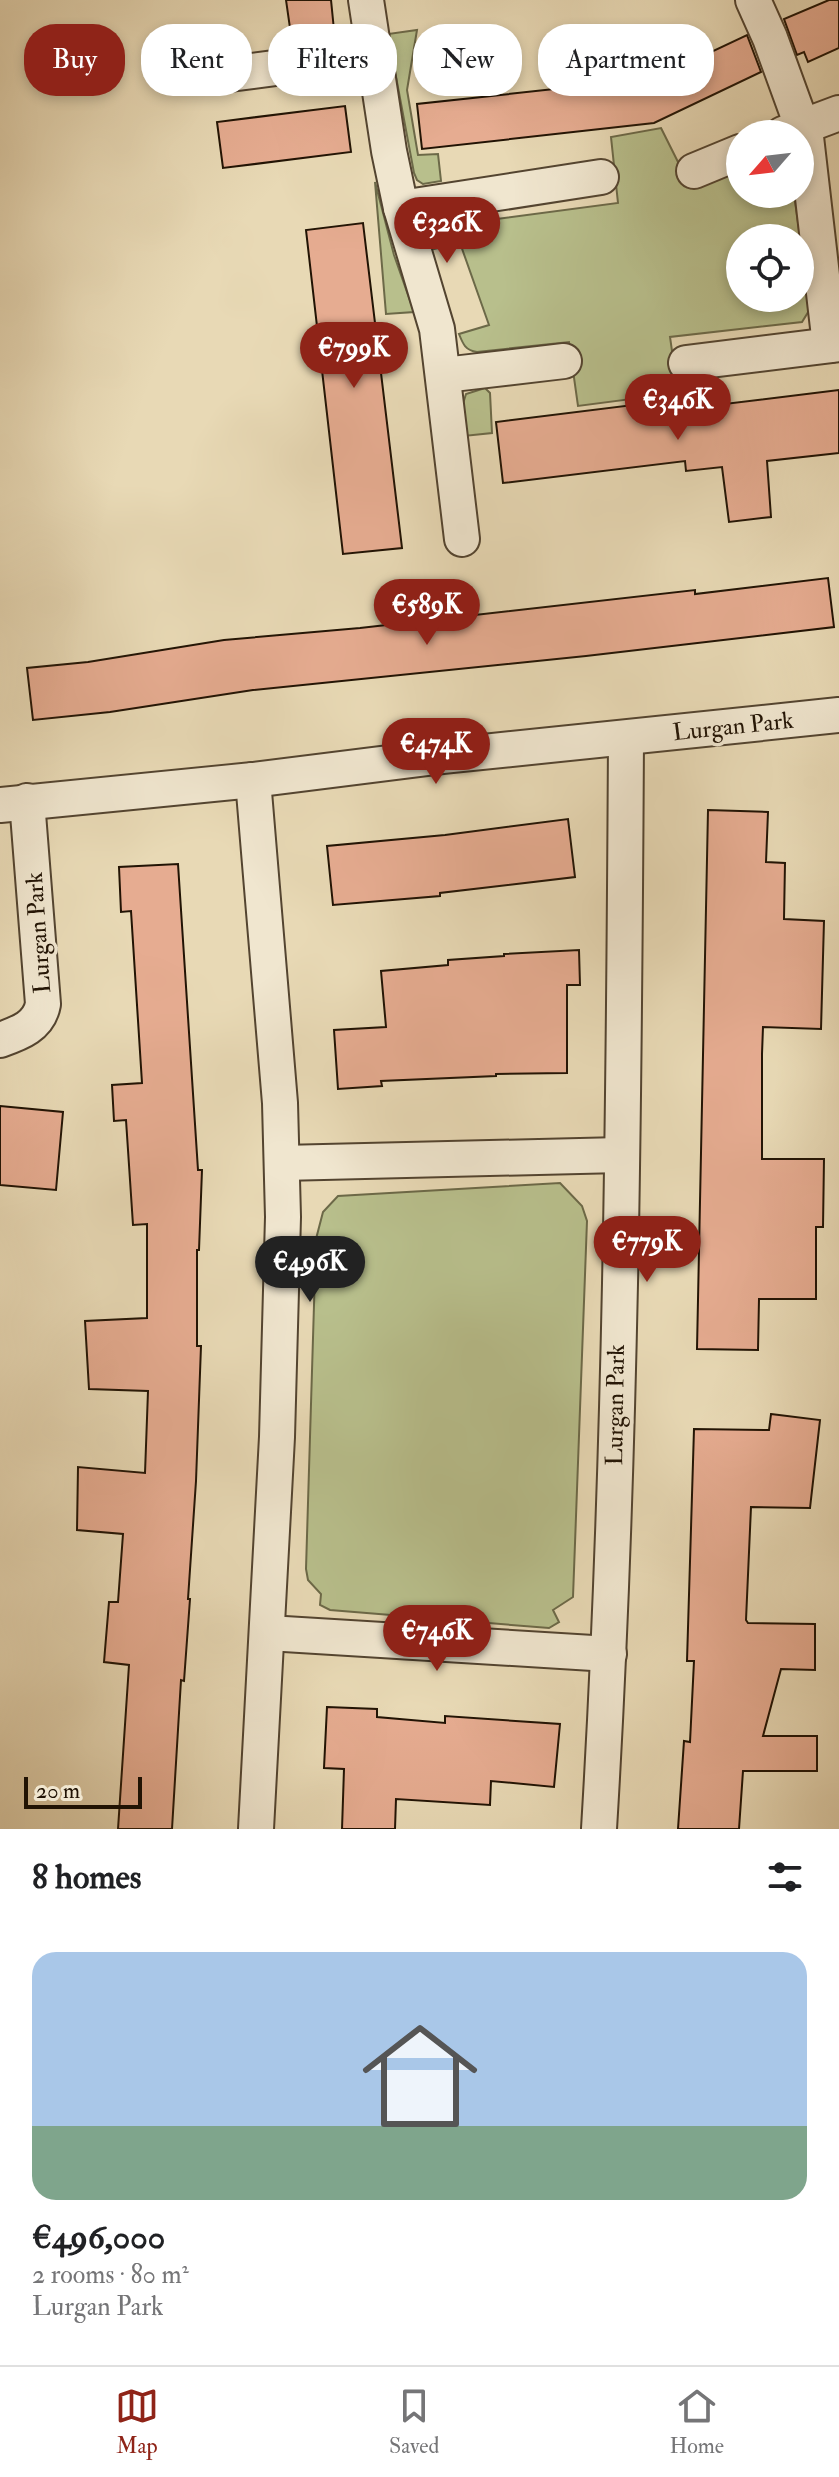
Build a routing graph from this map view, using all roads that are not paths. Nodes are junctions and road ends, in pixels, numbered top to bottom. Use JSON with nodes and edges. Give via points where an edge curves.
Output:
{"nodes":[{"id":1,"x":366,"y":0,"type":"edge"},
{"id":2,"x":753,"y":0,"type":"edge"},
{"id":3,"x":369,"y":24,"type":"edge"},
{"id":4,"x":381,"y":96,"type":"edge"},
{"id":5,"x":839,"y":113,"type":"edge"},
{"id":6,"x":789,"y":120,"type":"edge"},
{"id":7,"x":814,"y":122,"type":"edge"},
{"id":8,"x":726,"y":158,"type":"edge"},
{"id":9,"x":694,"y":171,"type":"dead end"},
{"id":10,"x":601,"y":177,"type":"dead end"},
{"id":11,"x":401,"y":208,"type":"junction"},
{"id":12,"x":814,"y":208,"type":"edge"},
{"id":13,"x":835,"y":344,"type":"edge"},
{"id":14,"x":564,"y":361,"type":"dead end"},
{"id":15,"x":686,"y":363,"type":"dead end"},
{"id":16,"x":444,"y":375,"type":"junction"},
{"id":17,"x":462,"y":539,"type":"dead end"},
{"id":18,"x":839,"y":715,"type":"edge"},
{"id":19,"x":626,"y":738,"type":"junction"},
{"id":20,"x":253,"y":780,"type":"junction"},
{"id":21,"x":14,"y":803,"type":"edge"},
{"id":22,"x":0,"y":1040,"type":"edge"},
{"id":23,"x":621,"y":1155,"type":"junction"},
{"id":24,"x":282,"y":1163,"type":"junction"},
{"id":25,"x":268,"y":1633,"type":"junction"},
{"id":26,"x":609,"y":1654,"type":"junction"},
{"id":27,"x":256,"y":1829,"type":"edge"},
{"id":28,"x":599,"y":1829,"type":"edge"}],
"edges":[{"from":1,"to":3,"type":"street"},
{"from":2,"to":6,"type":"street"},
{"from":4,"to":11,"type":"street"},
{"from":5,"to":7,"type":"street"},
{"from":8,"to":9,"type":"street"},
{"from":10,"to":11,"type":"street"},
{"from":11,"to":16,"type":"street","via":[[433,314]]},
{"from":12,"to":13,"type":"street"},
{"from":13,"to":15,"type":"street"},
{"from":14,"to":16,"type":"street"},
{"from":16,"to":17,"type":"street"},
{"from":18,"to":19,"type":"street","name":"Lurgan Park"},
{"from":19,"to":20,"type":"street","name":"Lurgan Park"},
{"from":19,"to":23,"type":"street","name":"Lurgan Park"},
{"from":20,"to":21,"type":"street","name":"Lurgan Park"},
{"from":20,"to":24,"type":"street"},
{"from":21,"to":22,"type":"street","name":"Lurgan Park","via":[[43,1004],[35,1022]]},
{"from":23,"to":24,"type":"street"},
{"from":23,"to":26,"type":"street","name":"Lurgan Park"},
{"from":24,"to":25,"type":"street"},
{"from":25,"to":26,"type":"street"},
{"from":25,"to":27,"type":"street"},
{"from":26,"to":28,"type":"street","name":"Lurgan Park"}]}
